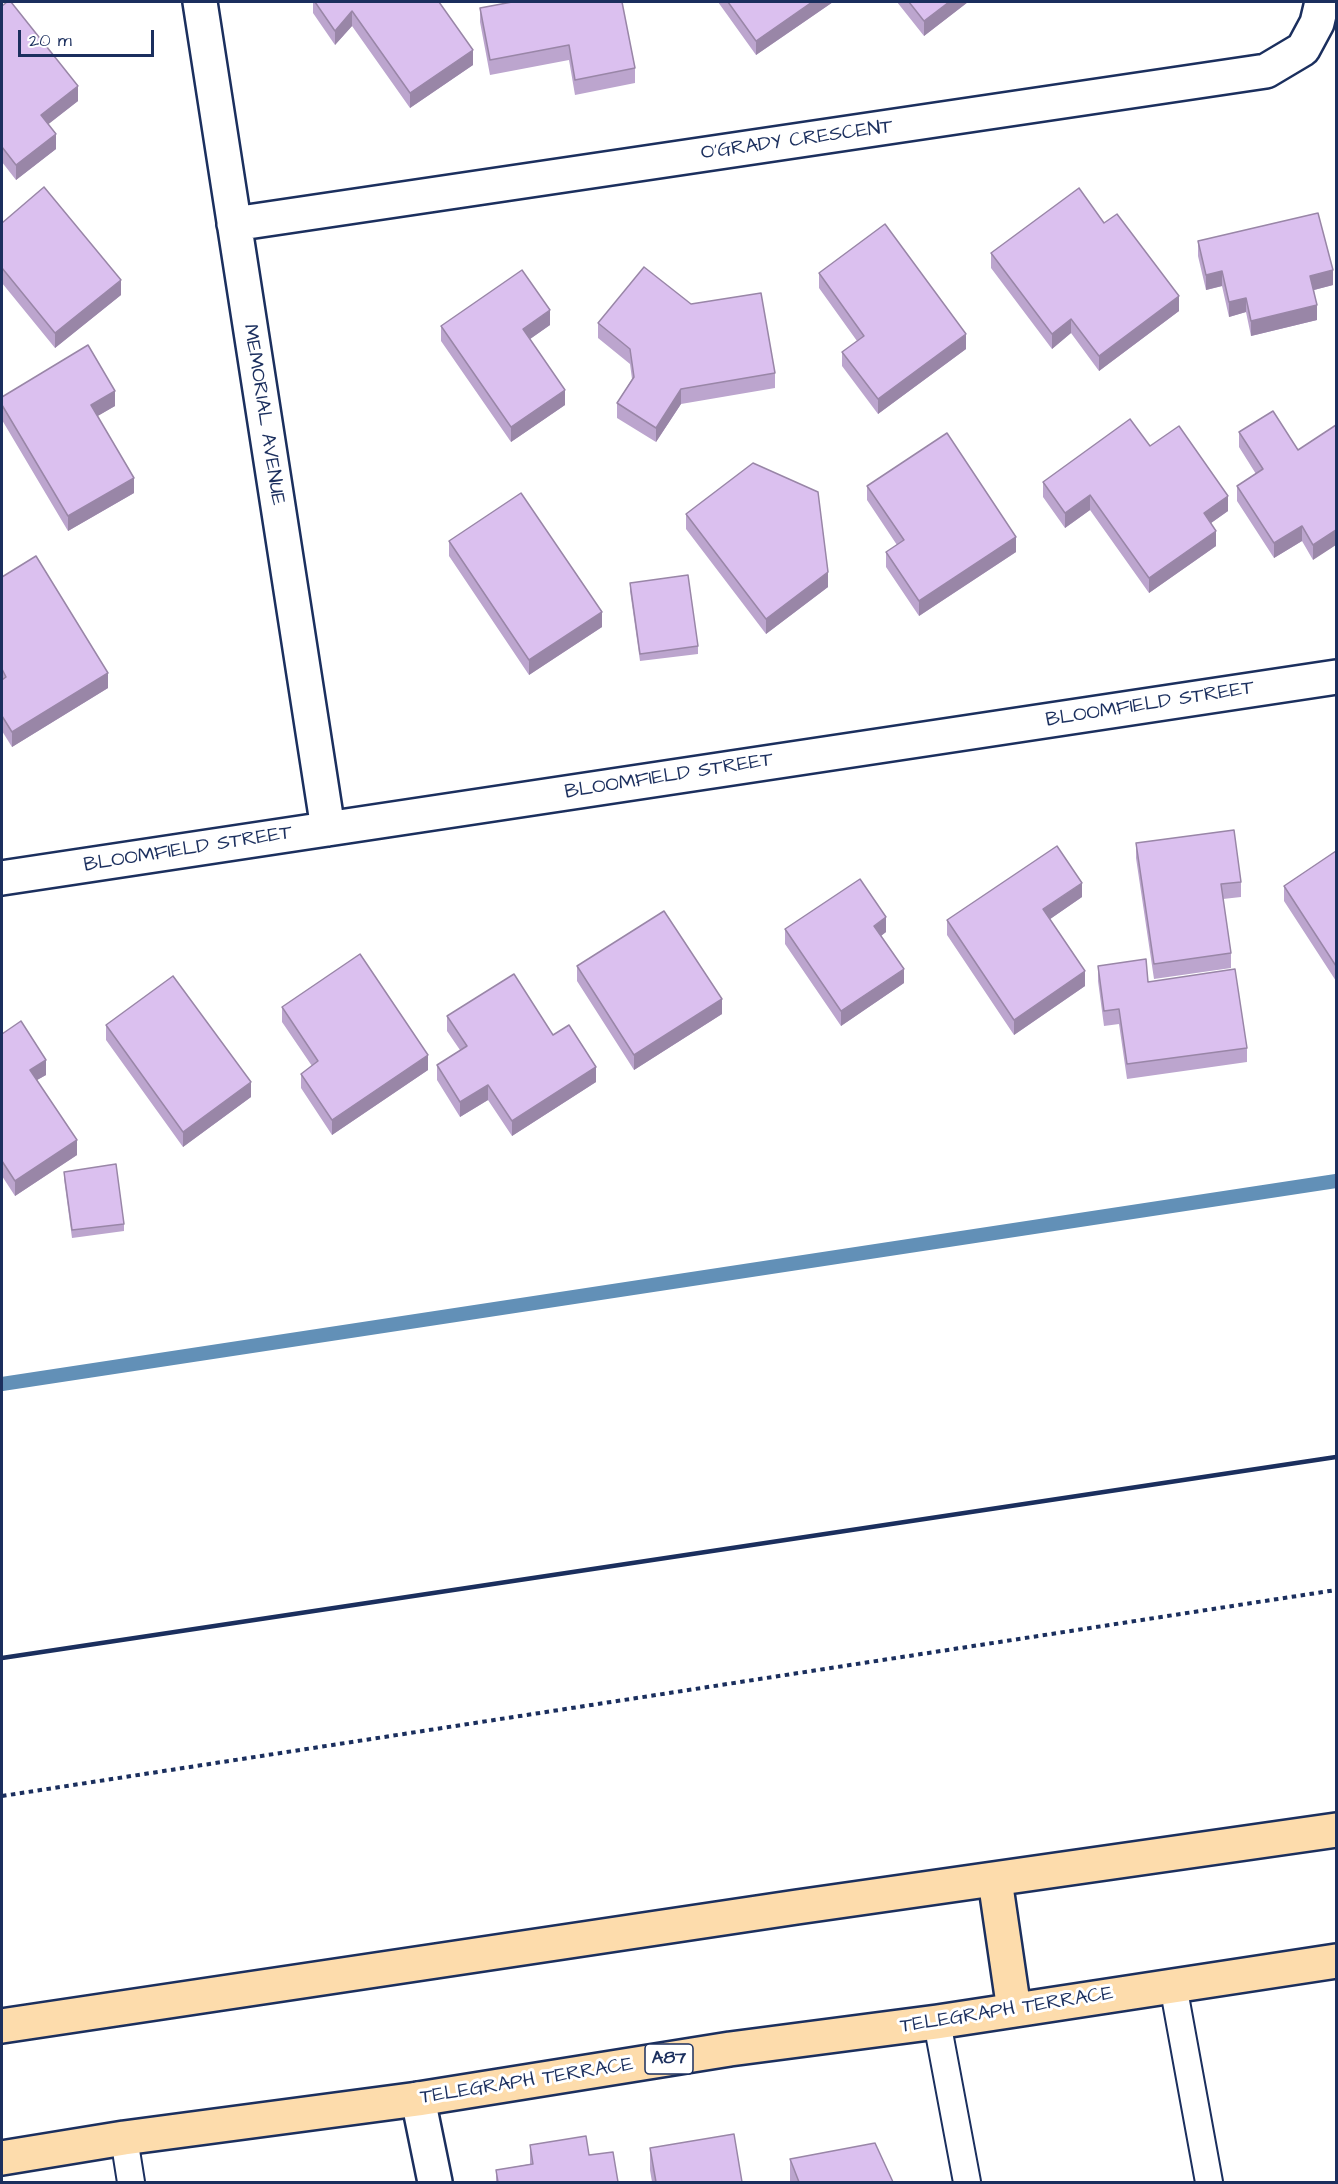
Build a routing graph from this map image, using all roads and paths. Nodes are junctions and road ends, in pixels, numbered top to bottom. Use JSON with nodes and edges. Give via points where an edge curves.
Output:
{"nodes":[{"id":1,"x":200,"y":2,"type":"edge"},
{"id":2,"x":1322,"y":2,"type":"edge"},
{"id":3,"x":234,"y":224,"type":"junction"},
{"id":4,"x":1336,"y":677,"type":"edge"},
{"id":5,"x":328,"y":829,"type":"junction"},
{"id":6,"x":2,"y":878,"type":"edge"},
{"id":7,"x":1336,"y":1590,"type":"edge"},
{"id":8,"x":2,"y":1796,"type":"edge"},
{"id":9,"x":1336,"y":1830,"type":"edge"},
{"id":10,"x":995,"y":1880,"type":"junction"},
{"id":11,"x":1336,"y":1961,"type":"edge"},
{"id":12,"x":1173,"y":1985,"type":"junction"},
{"id":13,"x":1014,"y":2010,"type":"junction"},
{"id":14,"x":937,"y":2022,"type":"junction"},
{"id":15,"x":2,"y":2026,"type":"edge"},
{"id":16,"x":417,"y":2099,"type":"junction"},
{"id":17,"x":124,"y":2138,"type":"junction"},
{"id":18,"x":2,"y":2158,"type":"edge"},
{"id":19,"x":131,"y":2182,"type":"edge"},
{"id":20,"x":435,"y":2182,"type":"edge"},
{"id":21,"x":968,"y":2182,"type":"edge"},
{"id":22,"x":1209,"y":2182,"type":"edge"}],
"edges":[{"from":1,"to":3,"type":"street","name":"MEMORIAL AVENUE"},
{"from":2,"to":3,"type":"street","name":"O'GRADY CRESCENT","via":[[1317,23],[1303,49],[1266,71]]},
{"from":3,"to":5,"type":"street","name":"MEMORIAL AVENUE"},
{"from":4,"to":5,"type":"street","name":"BLOOMFIELD STREET"},
{"from":5,"to":6,"type":"street","name":"BLOOMFIELD STREET"},
{"from":7,"to":8,"type":"path"},
{"from":9,"to":10,"type":"highway"},
{"from":10,"to":13,"type":"highway"},
{"from":10,"to":15,"type":"highway"},
{"from":11,"to":12,"type":"highway","name":"TELEGRAPH TERRACE","number":"A87"},
{"from":12,"to":13,"type":"highway","name":"TELEGRAPH TERRACE","number":"A87"},
{"from":12,"to":22,"type":"lane"},
{"from":13,"to":14,"type":"highway","name":"TELEGRAPH TERRACE","number":"A87"},
{"from":14,"to":16,"type":"highway","name":"TELEGRAPH TERRACE","number":"A87","via":[[730,2049]]},
{"from":14,"to":21,"type":"lane"},
{"from":16,"to":17,"type":"highway","name":"TELEGRAPH TERRACE","number":"A87"},
{"from":16,"to":20,"type":"street"},
{"from":17,"to":18,"type":"highway","name":"TELEGRAPH TERRACE","number":"A87"},
{"from":17,"to":19,"type":"lane"}]}
